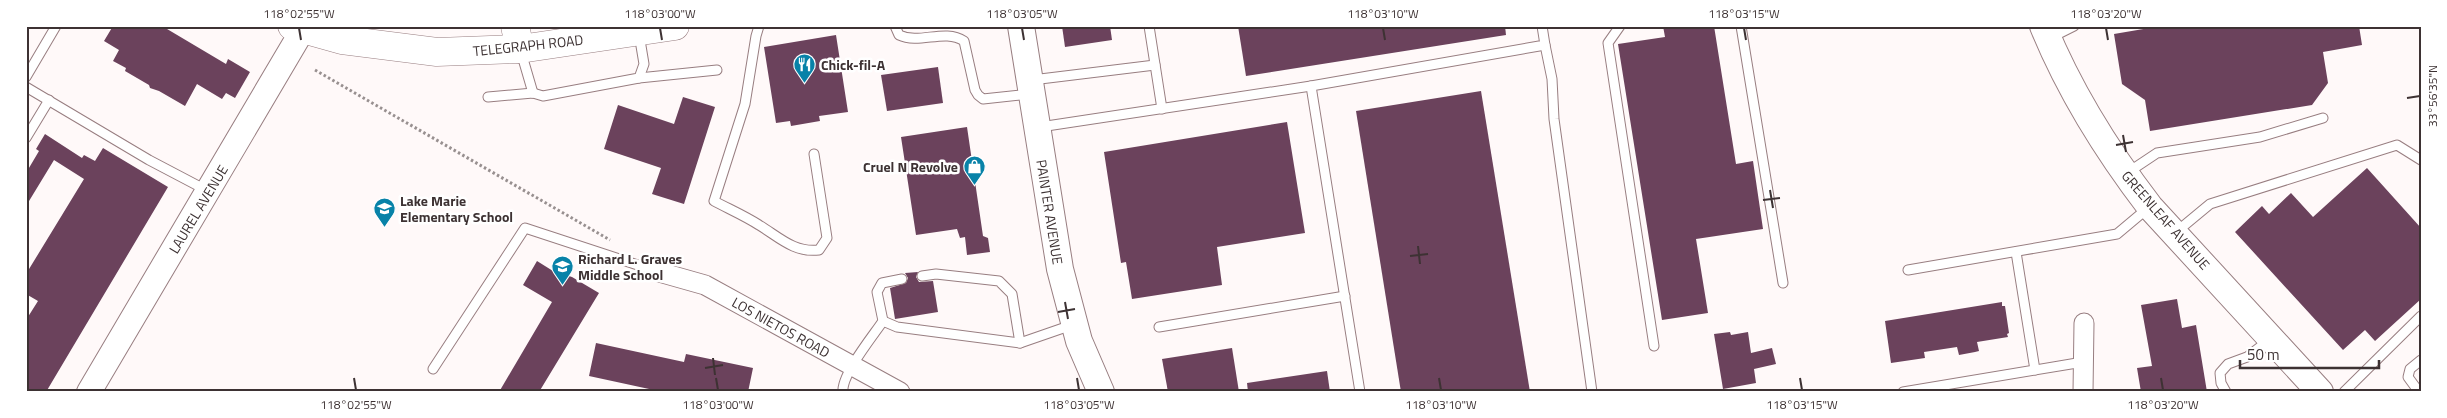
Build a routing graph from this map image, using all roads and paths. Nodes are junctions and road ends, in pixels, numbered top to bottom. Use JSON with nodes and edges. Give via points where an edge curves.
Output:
{"nodes":[{"id":1,"x":56,"y":26,"type":"edge"},
{"id":2,"x":675,"y":26,"type":"edge"},
{"id":3,"x":759,"y":26,"type":"edge"},
{"id":4,"x":895,"y":26,"type":"edge"},
{"id":5,"x":1020,"y":26,"type":"edge"},
{"id":6,"x":1149,"y":26,"type":"edge"},
{"id":7,"x":1542,"y":26,"type":"edge"},
{"id":8,"x":1620,"y":26,"type":"edge"},
{"id":9,"x":1741,"y":26,"type":"edge"},
{"id":10,"x":2074,"y":26,"type":"edge"},
{"id":11,"x":300,"y":28,"type":"edge"},
{"id":12,"x":639,"y":32,"type":"junction"},
{"id":13,"x":2045,"y":32,"type":"edge"},
{"id":14,"x":518,"y":38,"type":"edge"},
{"id":15,"x":1545,"y":45,"type":"junction"},
{"id":16,"x":1155,"y":65,"type":"junction"},
{"id":17,"x":315,"y":70,"type":"dead end"},
{"id":18,"x":717,"y":70,"type":"dead end"},
{"id":19,"x":26,"y":77,"type":"edge"},
{"id":20,"x":639,"y":78,"type":"junction"},
{"id":21,"x":1311,"y":86,"type":"junction"},
{"id":22,"x":26,"y":87,"type":"edge"},
{"id":23,"x":1030,"y":87,"type":"junction"},
{"id":24,"x":533,"y":92,"type":"junction"},
{"id":25,"x":488,"y":97,"type":"dead end"},
{"id":26,"x":48,"y":100,"type":"junction"},
{"id":27,"x":1162,"y":109,"type":"junction"},
{"id":28,"x":2323,"y":118,"type":"dead end"},
{"id":29,"x":1037,"y":128,"type":"junction"},
{"id":30,"x":26,"y":138,"type":"edge"},
{"id":31,"x":814,"y":154,"type":"dead end"},
{"id":32,"x":2421,"y":160,"type":"edge"},
{"id":33,"x":2125,"y":175,"type":"junction"},
{"id":34,"x":208,"y":192,"type":"junction"},
{"id":35,"x":2150,"y":207,"type":"junction"},
{"id":36,"x":2175,"y":233,"type":"junction"},
{"id":37,"x":614,"y":243,"type":"dead end"},
{"id":38,"x":2016,"y":252,"type":"junction"},
{"id":39,"x":1908,"y":270,"type":"dead end"},
{"id":40,"x":659,"y":272,"type":"joint"},
{"id":41,"x":922,"y":276,"type":"dead end"},
{"id":42,"x":902,"y":279,"type":"dead end"},
{"id":43,"x":1783,"y":283,"type":"dead end"},
{"id":44,"x":1345,"y":296,"type":"junction"},
{"id":45,"x":2421,"y":316,"type":"edge"},
{"id":46,"x":883,"y":321,"type":"junction"},
{"id":47,"x":2084,"y":323,"type":"dead end"},
{"id":48,"x":1075,"y":324,"type":"junction"},
{"id":49,"x":1159,"y":328,"type":"dead end"},
{"id":50,"x":2270,"y":339,"type":"junction"},
{"id":51,"x":1020,"y":342,"type":"junction"},
{"id":52,"x":1654,"y":346,"type":"dead end"},
{"id":53,"x":2421,"y":360,"type":"edge"},
{"id":54,"x":2083,"y":362,"type":"junction"},
{"id":55,"x":853,"y":366,"type":"junction"},
{"id":56,"x":433,"y":369,"type":"dead end"},
{"id":57,"x":2035,"y":370,"type":"junction"},
{"id":58,"x":1096,"y":390,"type":"edge"},
{"id":59,"x":89,"y":392,"type":"edge"},
{"id":60,"x":843,"y":392,"type":"edge"},
{"id":61,"x":900,"y":392,"type":"edge"},
{"id":62,"x":1360,"y":392,"type":"edge"},
{"id":63,"x":1592,"y":392,"type":"edge"},
{"id":64,"x":1903,"y":392,"type":"edge"},
{"id":65,"x":2083,"y":392,"type":"edge"},
{"id":66,"x":2226,"y":392,"type":"edge"},
{"id":67,"x":2320,"y":392,"type":"edge"},
{"id":68,"x":2344,"y":392,"type":"edge"},
{"id":69,"x":2419,"y":392,"type":"edge"}],
"edges":[{"from":1,"to":19,"type":"lane"},
{"from":2,"to":12,"type":"main road","name":"TELEGRAPH ROAD"},
{"from":3,"to":31,"type":"lane","via":[[745,104],[714,201],[760,225],[788,245],[819,250],[827,238]]},
{"from":4,"to":23,"type":"lane","via":[[899,35],[912,40],[952,35],[964,40],[975,90],[983,99]]},
{"from":5,"to":23,"type":"main road","name":"PAINTER AVENUE"},
{"from":6,"to":16,"type":"lane"},
{"from":7,"to":15,"type":"lane"},
{"from":8,"to":52,"type":"lane","via":[[1608,43]]},
{"from":9,"to":43,"type":"lane"},
{"from":10,"to":13,"type":"lane"},
{"from":11,"to":14,"type":"main road","name":"TELEGRAPH ROAD","via":[[388,48],[437,52]]},
{"from":11,"to":34,"type":"street","name":"LAUREL AVENUE"},
{"from":12,"to":14,"type":"main road","name":"TELEGRAPH ROAD"},
{"from":12,"to":20,"type":"lane","via":[[644,64]]},
{"from":13,"to":33,"type":"main road","name":"GREENLEAF AVENUE","via":[[2092,124]]},
{"from":14,"to":24,"type":"lane"},
{"from":15,"to":21,"type":"lane"},
{"from":15,"to":63,"type":"lane"},
{"from":16,"to":23,"type":"lane"},
{"from":16,"to":27,"type":"lane"},
{"from":17,"to":37,"type":"path"},
{"from":18,"to":20,"type":"lane"},
{"from":20,"to":24,"type":"lane","via":[[543,96]]},
{"from":21,"to":27,"type":"lane"},
{"from":21,"to":44,"type":"lane"},
{"from":22,"to":26,"type":"lane"},
{"from":23,"to":29,"type":"main road","name":"PAINTER AVENUE"},
{"from":24,"to":25,"type":"lane"},
{"from":26,"to":30,"type":"lane"},
{"from":26,"to":34,"type":"lane"},
{"from":27,"to":29,"type":"lane"},
{"from":28,"to":33,"type":"lane","via":[[2260,137],[2157,153]]},
{"from":29,"to":48,"type":"main road","name":"PAINTER AVENUE","via":[[1060,269]]},
{"from":32,"to":36,"type":"lane","via":[[2397,145],[2210,204]]},
{"from":33,"to":35,"type":"main road","name":"GREENLEAF AVENUE"},
{"from":34,"to":59,"type":"street","name":"LAUREL AVENUE"},
{"from":35,"to":36,"type":"main road","name":"GREENLEAF AVENUE"},
{"from":35,"to":38,"type":"lane","via":[[2117,234]]},
{"from":36,"to":50,"type":"main road","name":"GREENLEAF AVENUE"},
{"from":38,"to":39,"type":"lane"},
{"from":38,"to":57,"type":"lane"},
{"from":40,"to":55,"type":"street","name":"LOS NIETOS ROAD","via":[[705,285]]},
{"from":40,"to":56,"type":"lane","via":[[525,228]]},
{"from":41,"to":51,"type":"lane","via":[[936,274],[999,281],[1012,294]]},
{"from":42,"to":46,"type":"lane","via":[[882,283],[877,292]]},
{"from":44,"to":49,"type":"lane"},
{"from":44,"to":62,"type":"lane"},
{"from":45,"to":68,"type":"lane"},
{"from":46,"to":51,"type":"lane","via":[[897,328]]},
{"from":46,"to":55,"type":"lane"},
{"from":47,"to":54,"type":"street"},
{"from":48,"to":51,"type":"lane"},
{"from":48,"to":58,"type":"main road","name":"PAINTER AVENUE"},
{"from":50,"to":66,"type":"lane","via":[[2248,357],[2228,364],[2220,373]]},
{"from":50,"to":67,"type":"main road","name":"GREENLEAF AVENUE"},
{"from":53,"to":69,"type":"lane","via":[[2410,368],[2408,376]]},
{"from":54,"to":57,"type":"lane"},
{"from":54,"to":65,"type":"street"},
{"from":55,"to":60,"type":"lane","via":[[842,387]]},
{"from":55,"to":61,"type":"street","name":"LOS NIETOS ROAD"},
{"from":57,"to":64,"type":"lane"}]}
